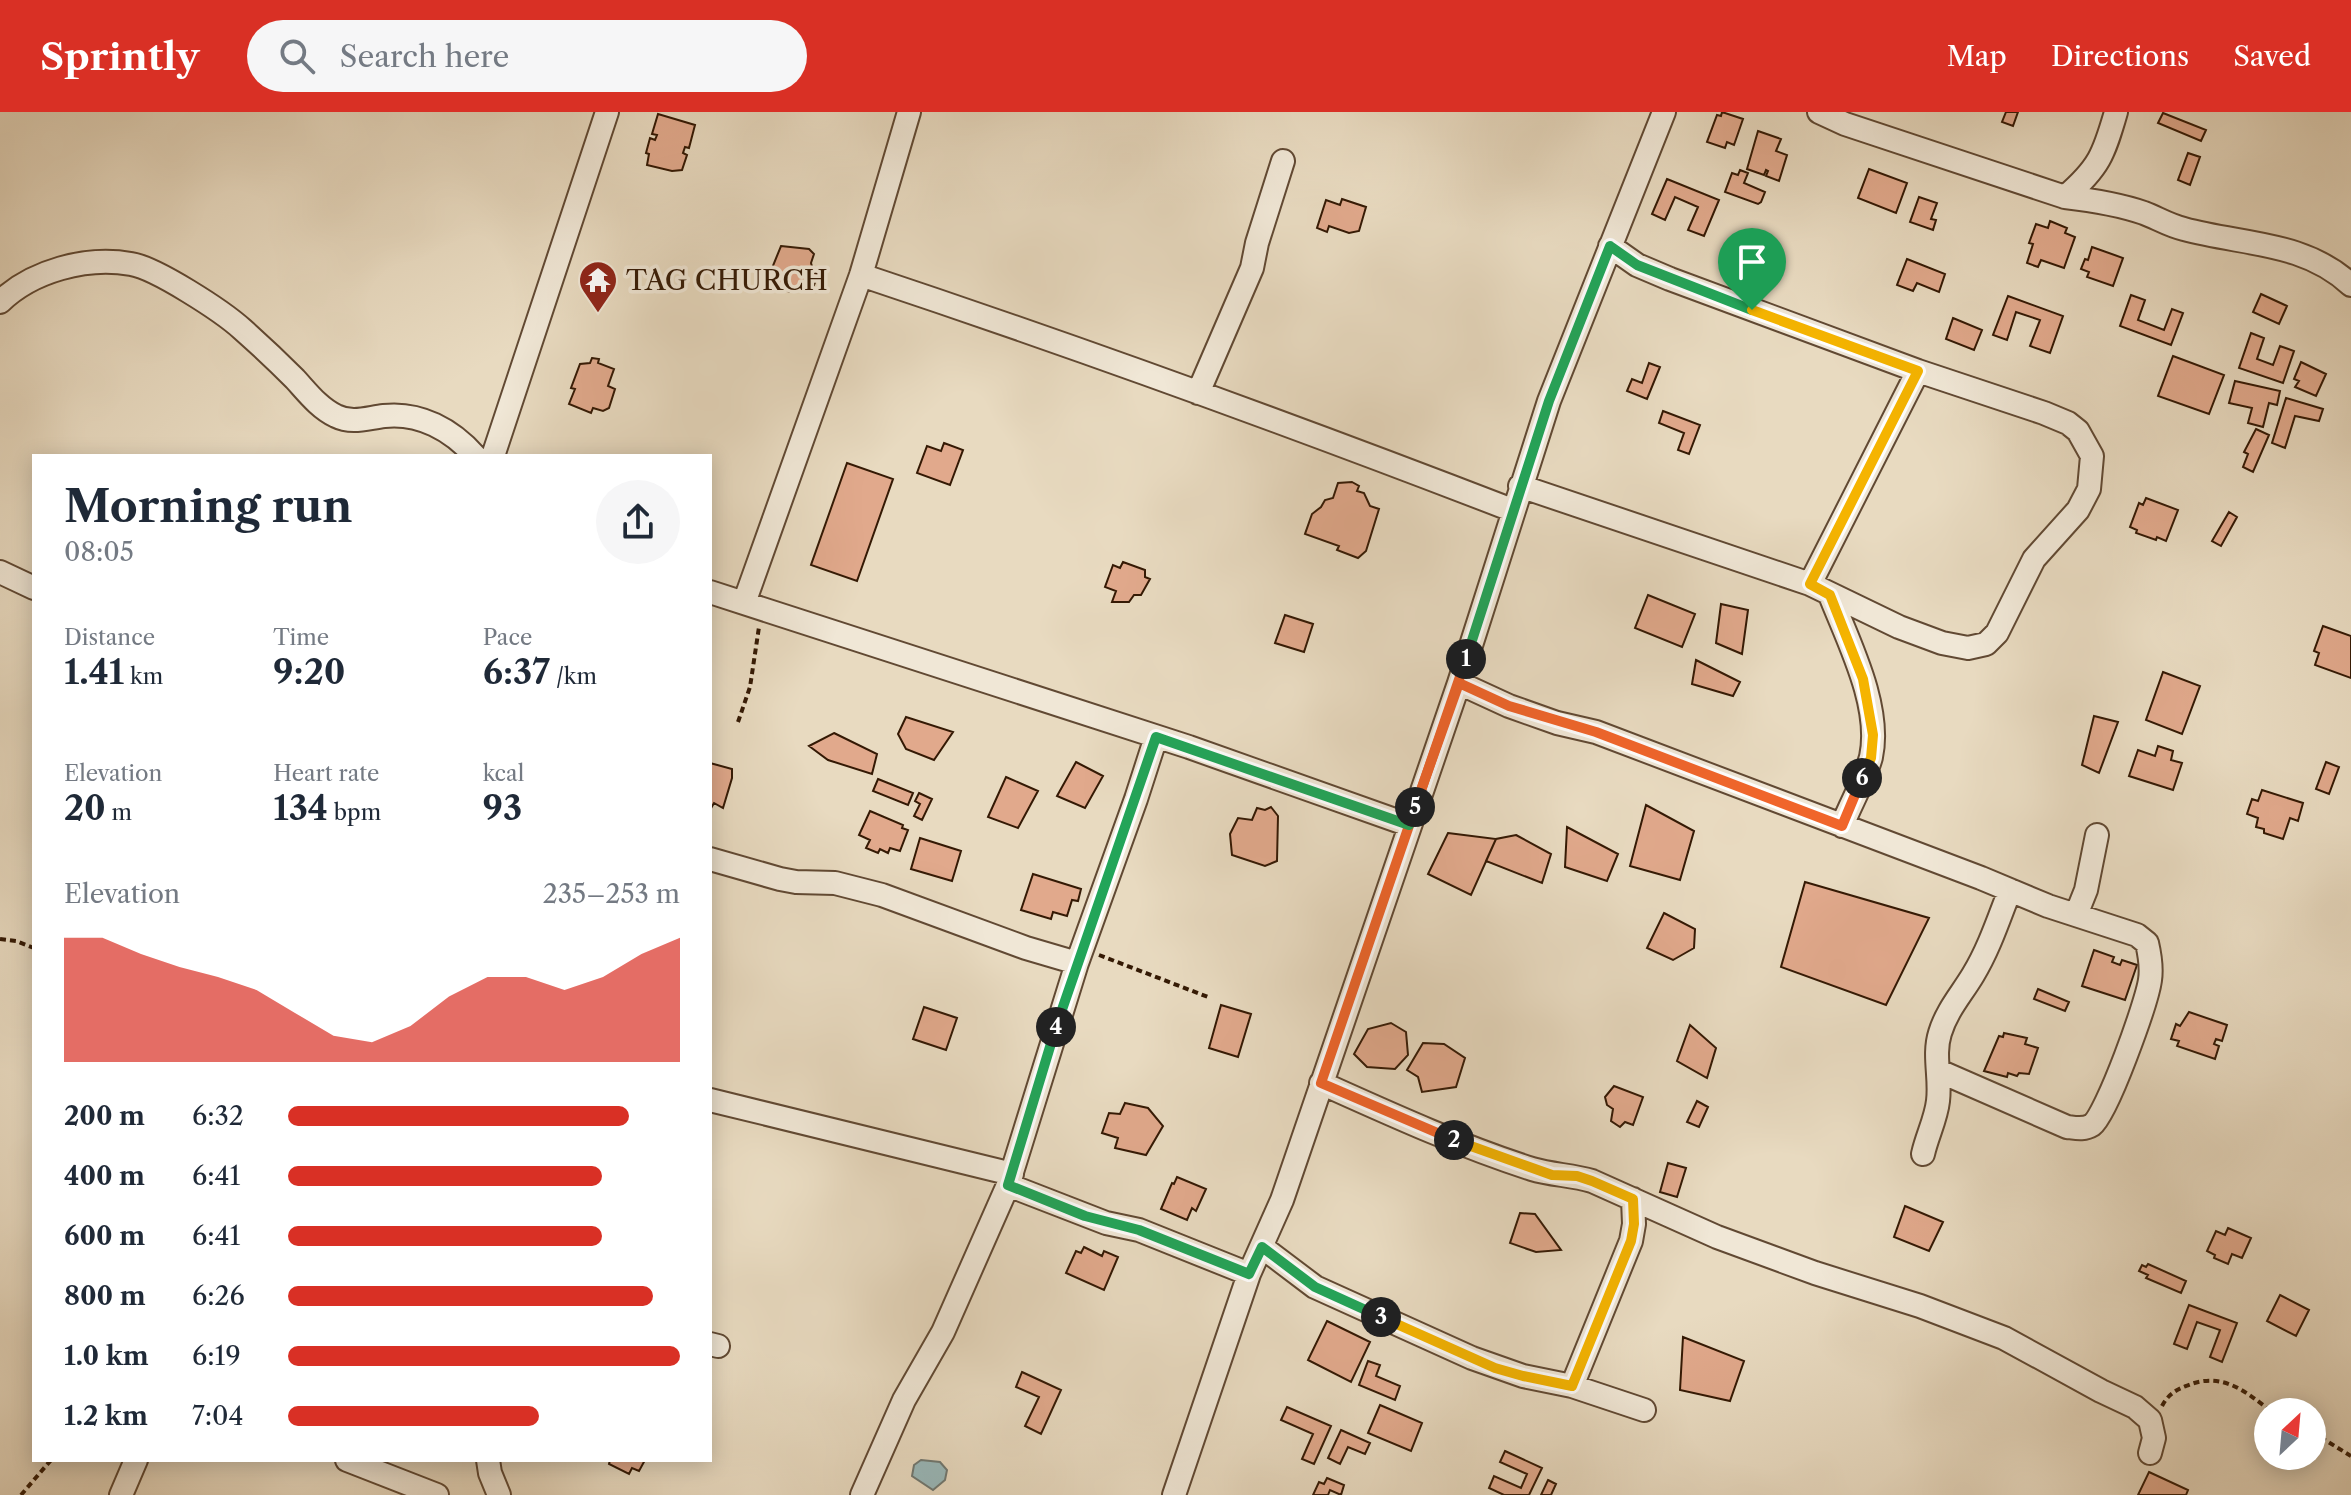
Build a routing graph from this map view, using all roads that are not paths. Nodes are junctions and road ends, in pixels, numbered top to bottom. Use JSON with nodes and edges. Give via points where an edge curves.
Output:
{"nodes":[{"id":1,"x":607,"y":112,"type":"edge"},
{"id":2,"x":909,"y":112,"type":"edge"},
{"id":3,"x":1664,"y":112,"type":"edge"},
{"id":4,"x":1819,"y":112,"type":"edge"},
{"id":5,"x":2116,"y":112,"type":"edge"},
{"id":6,"x":1855,"y":118,"type":"edge"},
{"id":7,"x":1283,"y":161,"type":"dead end"},
{"id":8,"x":2065,"y":197,"type":"junction"},
{"id":9,"x":1610,"y":246,"type":"junction"},
{"id":10,"x":861,"y":275,"type":"junction"},
{"id":11,"x":2351,"y":285,"type":"edge"},
{"id":12,"x":0,"y":302,"type":"edge"},
{"id":13,"x":1918,"y":371,"type":"junction"},
{"id":14,"x":1198,"y":393,"type":"junction"},
{"id":15,"x":473,"y":454,"type":"edge"},
{"id":16,"x":494,"y":454,"type":"edge"},
{"id":17,"x":1520,"y":486,"type":"junction"},
{"id":18,"x":1512,"y":510,"type":"junction"},
{"id":19,"x":0,"y":572,"type":"edge"},
{"id":20,"x":32,"y":587,"type":"edge"},
{"id":21,"x":1820,"y":589,"type":"junction"},
{"id":22,"x":712,"y":593,"type":"edge"},
{"id":23,"x":752,"y":606,"type":"junction"},
{"id":24,"x":1459,"y":683,"type":"junction"},
{"id":25,"x":1156,"y":737,"type":"junction"},
{"id":26,"x":1409,"y":825,"type":"junction"},
{"id":27,"x":1842,"y":826,"type":"junction"},
{"id":28,"x":2097,"y":835,"type":"dead end"},
{"id":29,"x":712,"y":860,"type":"edge"},
{"id":30,"x":2010,"y":890,"type":"junction"},
{"id":31,"x":2076,"y":915,"type":"junction"},
{"id":32,"x":1079,"y":955,"type":"junction"},
{"id":33,"x":1939,"y":1071,"type":"junction"},
{"id":34,"x":1321,"y":1083,"type":"junction"},
{"id":35,"x":712,"y":1101,"type":"edge"},
{"id":36,"x":1923,"y":1154,"type":"dead end"},
{"id":37,"x":1010,"y":1179,"type":"junction"},
{"id":38,"x":1633,"y":1199,"type":"junction"},
{"id":39,"x":1262,"y":1247,"type":"junction"},
{"id":40,"x":1249,"y":1274,"type":"junction"},
{"id":41,"x":1572,"y":1386,"type":"junction"},
{"id":42,"x":1644,"y":1410,"type":"dead end"},
{"id":43,"x":2150,"y":1453,"type":"dead end"},
{"id":44,"x":135,"y":1462,"type":"edge"},
{"id":45,"x":352,"y":1462,"type":"edge"},
{"id":46,"x":488,"y":1462,"type":"edge"},
{"id":47,"x":121,"y":1495,"type":"edge"},
{"id":48,"x":437,"y":1495,"type":"edge"},
{"id":49,"x":499,"y":1495,"type":"edge"},
{"id":50,"x":862,"y":1495,"type":"edge"},
{"id":51,"x":1174,"y":1495,"type":"edge"}],
"edges":[{"from":1,"to":16,"type":"street"},
{"from":2,"to":10,"type":"street"},
{"from":3,"to":9,"type":"street"},
{"from":4,"to":6,"type":"street"},
{"from":5,"to":8,"type":"street","via":[[2105,151],[2089,176]]},
{"from":6,"to":8,"type":"street"},
{"from":7,"to":14,"type":"street","via":[[1252,268]]},
{"from":8,"to":11,"type":"street","via":[[2142,212],[2183,229],[2277,246],[2331,268]]},
{"from":9,"to":13,"type":"street","via":[[1670,279]]},
{"from":9,"to":17,"type":"street"},
{"from":10,"to":14,"type":"street"},
{"from":10,"to":23,"type":"street"},
{"from":12,"to":15,"type":"street","via":[[49,272],[131,264],[217,310],[336,416],[430,421]]},
{"from":13,"to":21,"type":"street"},
{"from":13,"to":21,"type":"street","via":[[2068,423],[2092,456],[2089,489],[2078,510],[2034,559],[1997,633],[1986,644],[1968,648],[1942,643]]},
{"from":14,"to":18,"type":"street"},
{"from":17,"to":18,"type":"street"},
{"from":17,"to":21,"type":"street"},
{"from":18,"to":24,"type":"street"},
{"from":19,"to":20,"type":"street"},
{"from":21,"to":27,"type":"street","via":[[1863,679],[1873,735],[1871,758]]},
{"from":22,"to":23,"type":"street"},
{"from":23,"to":25,"type":"street"},
{"from":24,"to":26,"type":"street"},
{"from":24,"to":27,"type":"street","via":[[1509,706],[1609,737]]},
{"from":25,"to":26,"type":"street"},
{"from":25,"to":32,"type":"street"},
{"from":26,"to":34,"type":"street"},
{"from":27,"to":30,"type":"street"},
{"from":28,"to":31,"type":"street"},
{"from":29,"to":32,"type":"street","via":[[780,879],[835,883],[882,895],[1013,943]]},
{"from":30,"to":31,"type":"street"},
{"from":30,"to":33,"type":"street","via":[[1973,977],[1948,1011],[1935,1048]]},
{"from":31,"to":33,"type":"street","via":[[2137,935],[2147,943],[2151,962],[2138,1018],[2094,1123],[2084,1129],[2067,1127]]},
{"from":32,"to":37,"type":"street"},
{"from":33,"to":36,"type":"street","via":[[1938,1105]]},
{"from":34,"to":38,"type":"street","via":[[1528,1168],[1577,1176]]},
{"from":34,"to":39,"type":"street"},
{"from":35,"to":37,"type":"street"},
{"from":37,"to":40,"type":"street","via":[[1085,1216],[1139,1230]]},
{"from":37,"to":50,"type":"street","via":[[943,1332],[904,1400]]},
{"from":38,"to":41,"type":"street","via":[[1631,1241]]},
{"from":38,"to":43,"type":"street","via":[[1740,1246],[1978,1327],[2135,1407],[2150,1420]]},
{"from":39,"to":40,"type":"street"},
{"from":39,"to":41,"type":"street","via":[[1315,1287],[1461,1353],[1523,1376]]},
{"from":40,"to":51,"type":"street"},
{"from":41,"to":42,"type":"street"},
{"from":44,"to":47,"type":"street"},
{"from":45,"to":48,"type":"street"},
{"from":46,"to":49,"type":"street"}]}
